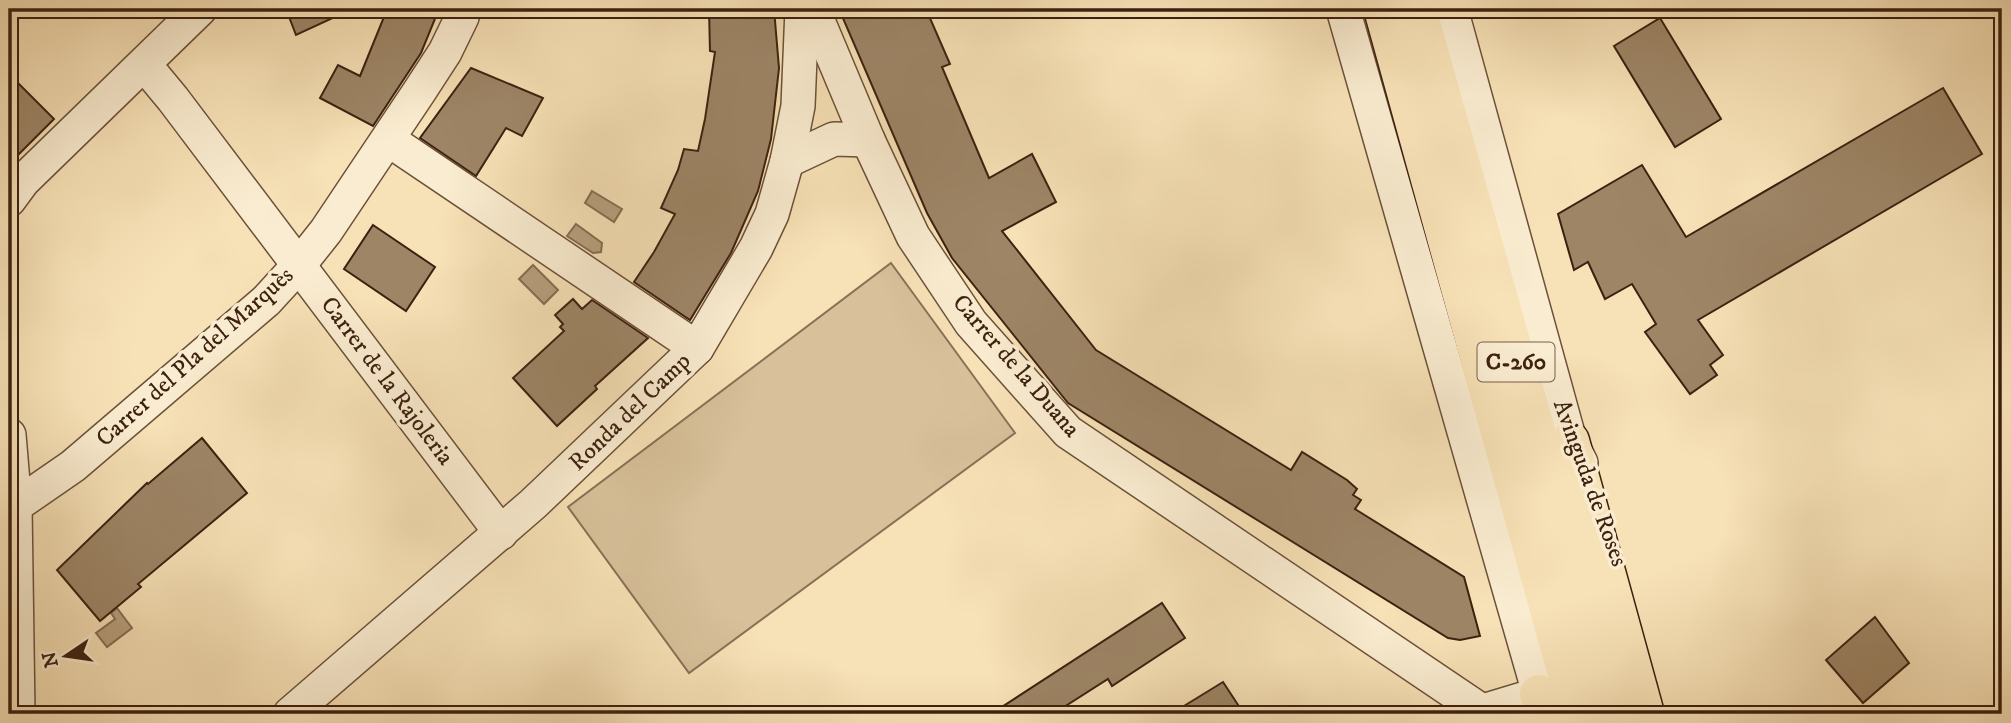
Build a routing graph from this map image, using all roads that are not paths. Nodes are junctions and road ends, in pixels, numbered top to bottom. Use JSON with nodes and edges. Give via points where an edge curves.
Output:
{"nodes":[{"id":1,"x":200,"y":9,"type":"edge"},
{"id":2,"x":464,"y":9,"type":"edge"},
{"id":3,"x":802,"y":9,"type":"edge"},
{"id":4,"x":813,"y":9,"type":"edge"},
{"id":5,"x":1343,"y":9,"type":"edge"},
{"id":6,"x":1383,"y":9,"type":"edge"},
{"id":7,"x":1417,"y":9,"type":"edge"},
{"id":8,"x":1451,"y":9,"type":"edge"},
{"id":9,"x":144,"y":64,"type":"junction"},
{"id":10,"x":389,"y":140,"type":"junction"},
{"id":11,"x":868,"y":140,"type":"junction"},
{"id":12,"x":787,"y":161,"type":"junction"},
{"id":13,"x":9,"y":200,"type":"edge"},
{"id":14,"x":299,"y":265,"type":"junction"},
{"id":15,"x":697,"y":348,"type":"junction"},
{"id":16,"x":9,"y":435,"type":"edge"},
{"id":17,"x":1570,"y":441,"type":"junction"},
{"id":18,"x":12,"y":506,"type":"edge"},
{"id":19,"x":500,"y":533,"type":"junction"},
{"id":20,"x":1545,"y":707,"type":"edge"},
{"id":21,"x":1484,"y":713,"type":"edge"},
{"id":22,"x":18,"y":714,"type":"edge"},
{"id":23,"x":290,"y":714,"type":"edge"},
{"id":24,"x":1578,"y":714,"type":"edge"},
{"id":25,"x":1616,"y":714,"type":"edge"},
{"id":26,"x":1645,"y":714,"type":"edge"},
{"id":27,"x":1663,"y":714,"type":"edge"}],
"edges":[{"from":1,"to":9,"type":"street"},
{"from":2,"to":10,"type":"street","name":"Carrer del Pla del Marquès","via":[[444,52]]},
{"from":3,"to":12,"type":"street","name":"Ronda del Camp","via":[[798,106]]},
{"from":4,"to":11,"type":"street","name":"Carrer de la Duana"},
{"from":5,"to":20,"type":"street"},
{"from":6,"to":24,"type":"highway","number":"C-260"},
{"from":7,"to":25,"type":"highway","number":"C-260"},
{"from":8,"to":17,"type":"street","name":"Avinguda de Roses"},
{"from":9,"to":13,"type":"street"},
{"from":9,"to":14,"type":"street","name":"Carrer de la Rajoleria"},
{"from":10,"to":14,"type":"street","name":"Carrer del Pla del Marquès"},
{"from":10,"to":15,"type":"street"},
{"from":11,"to":12,"type":"street","via":[[834,139]]},
{"from":11,"to":21,"type":"street","name":"Carrer de la Duana","via":[[913,236],[971,323],[1068,432]]},
{"from":12,"to":15,"type":"street","name":"Ronda del Camp","via":[[772,214],[756,248]]},
{"from":14,"to":18,"type":"street","name":"Carrer del Pla del Marquès","via":[[265,301],[83,457]]},
{"from":14,"to":19,"type":"street","name":"Carrer de la Rajoleria"},
{"from":15,"to":19,"type":"street","name":"Ronda del Camp"},
{"from":16,"to":18,"type":"street"},
{"from":17,"to":26,"type":"highway"},
{"from":17,"to":27,"type":"street","name":"Avinguda de Roses","via":[[1604,509]]},
{"from":18,"to":22,"type":"street"},
{"from":19,"to":23,"type":"street","name":"Ronda del Camp"},
{"from":20,"to":21,"type":"street","name":"Carrer de la Duana"}]}
